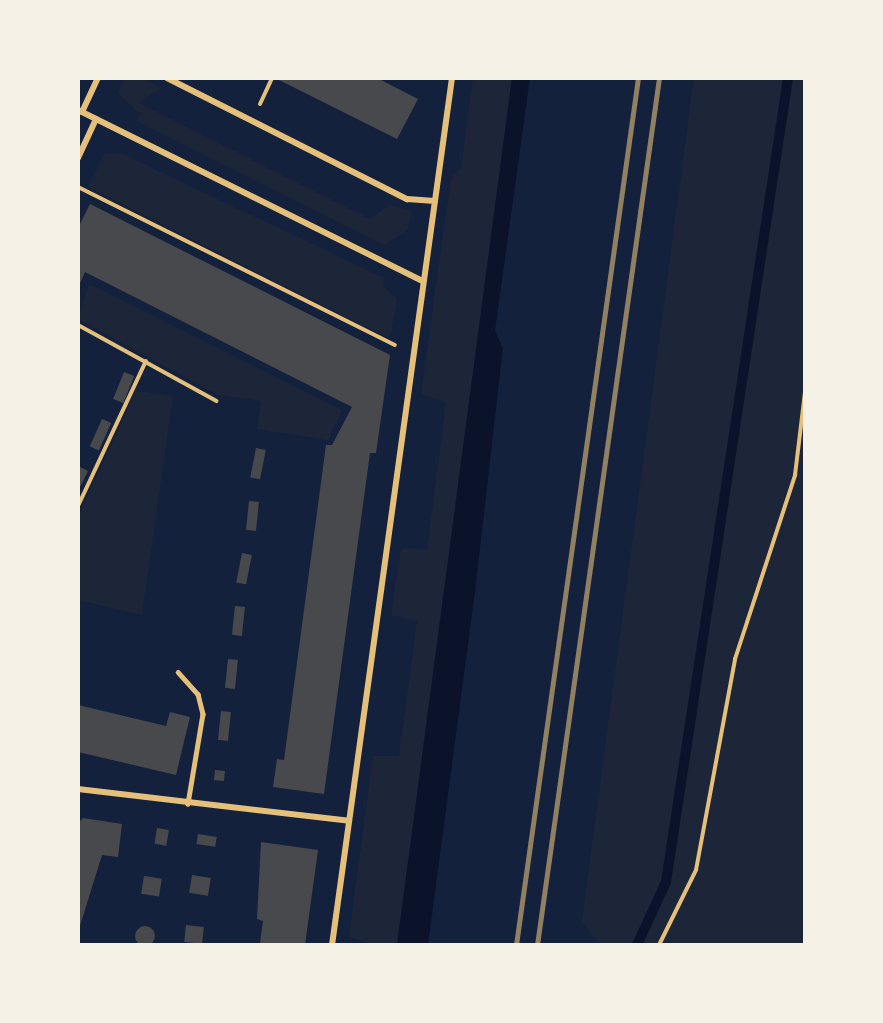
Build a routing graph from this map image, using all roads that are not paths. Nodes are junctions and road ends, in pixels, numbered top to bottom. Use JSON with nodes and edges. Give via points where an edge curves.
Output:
{"nodes":[{"id":1,"x":98,"y":78,"type":"edge"},
{"id":2,"x":167,"y":78,"type":"edge"},
{"id":3,"x":452,"y":78,"type":"edge"},
{"id":4,"x":80,"y":111,"type":"edge"},
{"id":5,"x":96,"y":119,"type":"junction"},
{"id":6,"x":78,"y":158,"type":"edge"},
{"id":7,"x":435,"y":201,"type":"junction"},
{"id":8,"x":422,"y":281,"type":"junction"},
{"id":9,"x":178,"y":672,"type":"dead end"},
{"id":10,"x":78,"y":789,"type":"edge"},
{"id":11,"x":188,"y":804,"type":"junction"},
{"id":12,"x":349,"y":820,"type":"junction"},
{"id":13,"x":332,"y":945,"type":"edge"}],
"edges":[{"from":1,"to":4,"type":"street"},
{"from":2,"to":7,"type":"street","via":[[407,199]]},
{"from":3,"to":7,"type":"street"},
{"from":4,"to":5,"type":"street"},
{"from":5,"to":6,"type":"street"},
{"from":5,"to":8,"type":"street"},
{"from":7,"to":8,"type":"street"},
{"from":8,"to":12,"type":"street"},
{"from":9,"to":11,"type":"lane","via":[[198,694],[202,714]]},
{"from":10,"to":11,"type":"street"},
{"from":11,"to":12,"type":"street"},
{"from":12,"to":13,"type":"street"}]}
